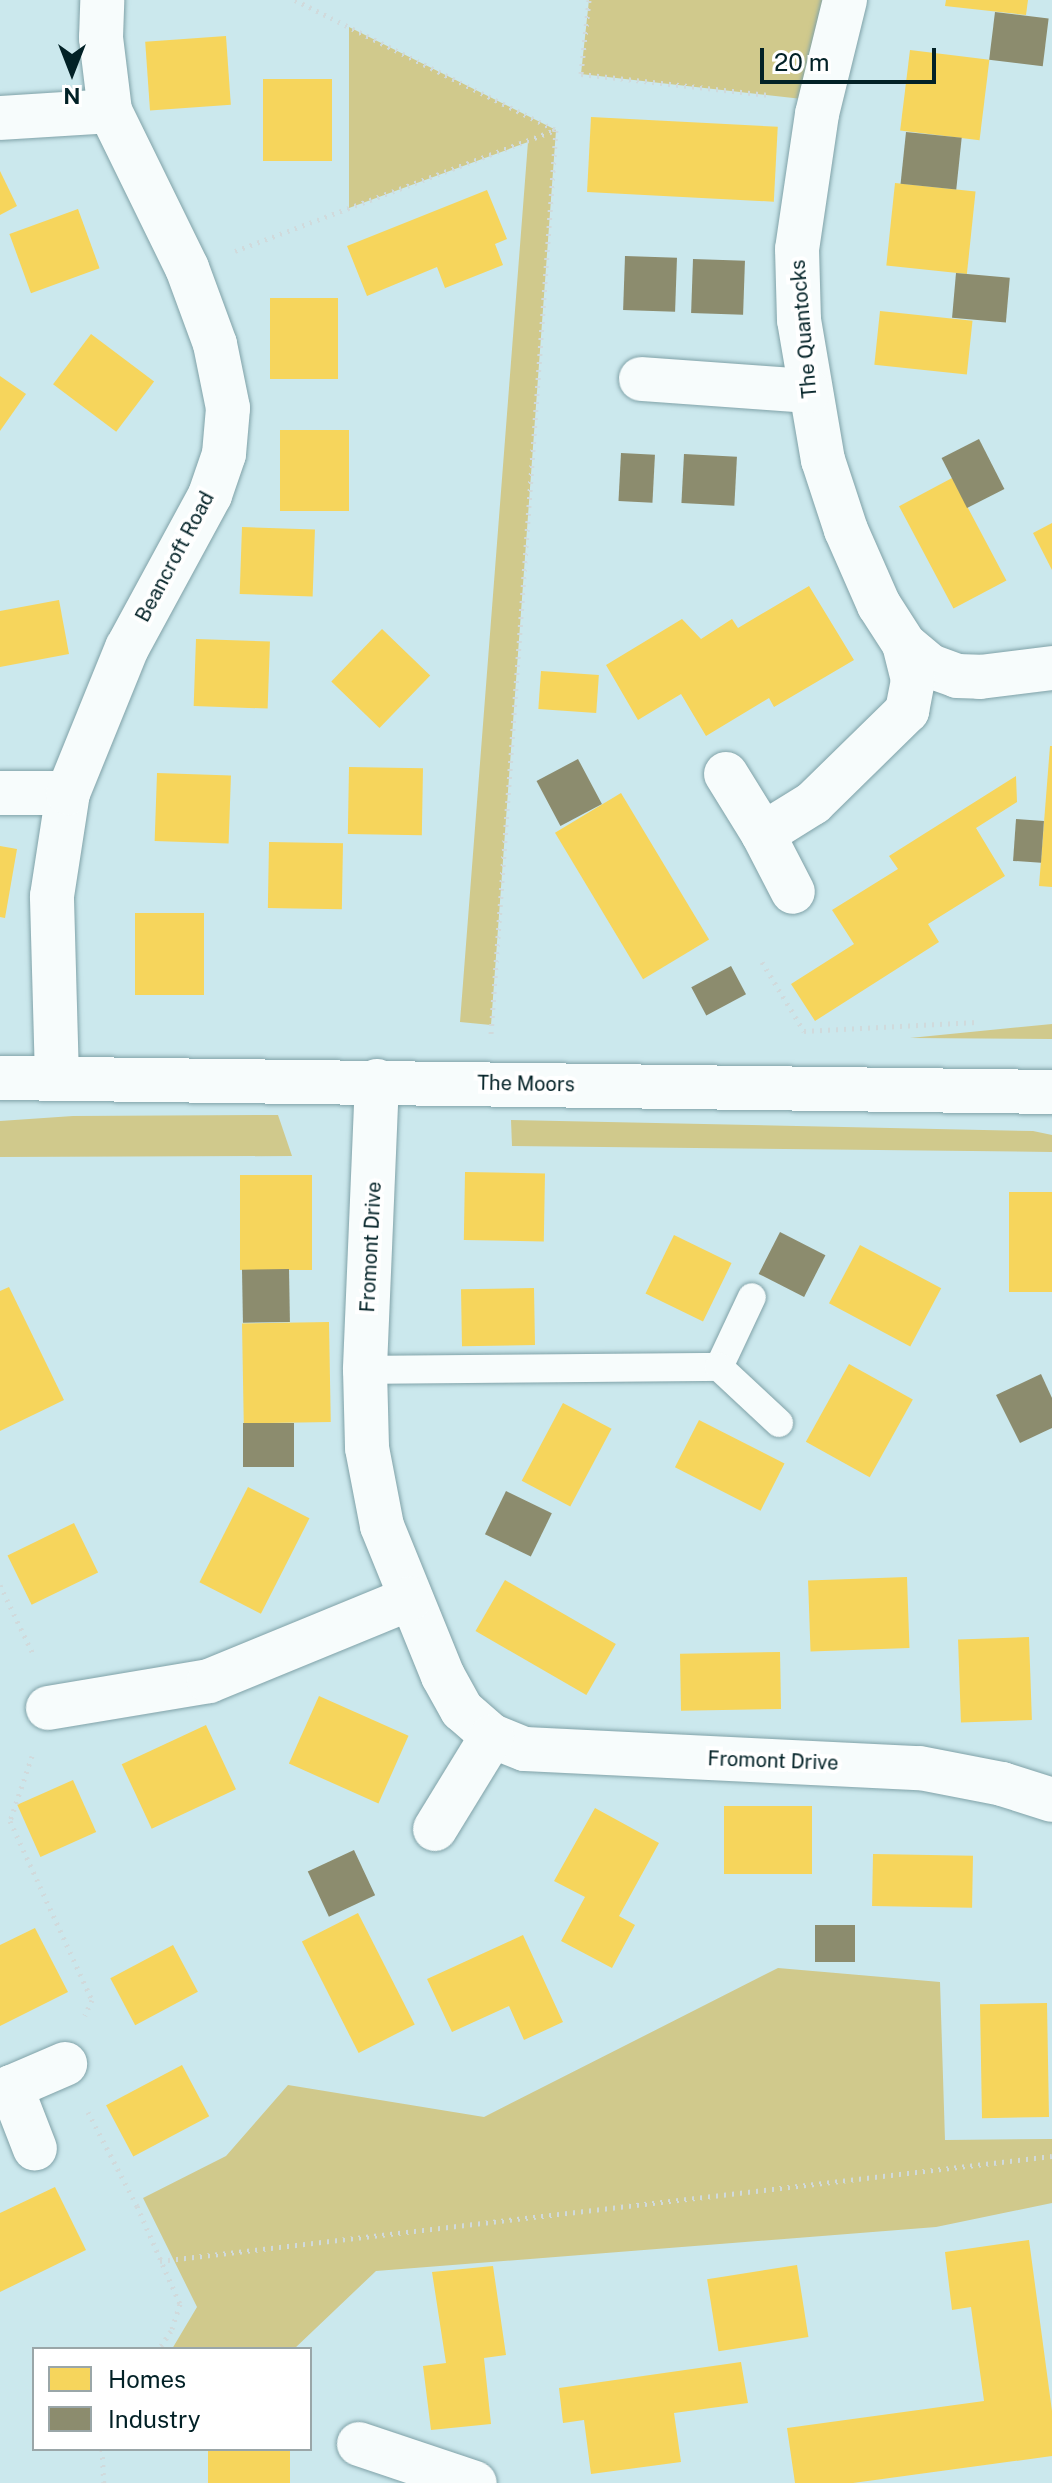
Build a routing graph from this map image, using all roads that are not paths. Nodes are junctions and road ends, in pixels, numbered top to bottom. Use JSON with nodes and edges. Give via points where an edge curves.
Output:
{"nodes":[{"id":1,"x":102,"y":0,"type":"edge"},
{"id":2,"x":845,"y":0,"type":"edge"},
{"id":3,"x":110,"y":111,"type":"junction"},
{"id":4,"x":0,"y":118,"type":"edge"},
{"id":5,"x":641,"y":379,"type":"dead end"},
{"id":6,"x":809,"y":391,"type":"junction"},
{"id":7,"x":904,"y":644,"type":"junction"},
{"id":8,"x":1052,"y":668,"type":"edge"},
{"id":9,"x":726,"y":774,"type":"dead end"},
{"id":10,"x":0,"y":793,"type":"edge"},
{"id":11,"x":68,"y":793,"type":"junction"},
{"id":12,"x":763,"y":834,"type":"junction"},
{"id":13,"x":793,"y":892,"type":"dead end"},
{"id":14,"x":0,"y":1078,"type":"edge"},
{"id":15,"x":57,"y":1078,"type":"junction"},
{"id":16,"x":377,"y":1081,"type":"junction"},
{"id":17,"x":1052,"y":1092,"type":"edge"},
{"id":18,"x":752,"y":1297,"type":"dead end"},
{"id":19,"x":719,"y":1367,"type":"junction"},
{"id":20,"x":365,"y":1370,"type":"junction"},
{"id":21,"x":779,"y":1423,"type":"dead end"},
{"id":22,"x":411,"y":1598,"type":"junction"},
{"id":23,"x":48,"y":1708,"type":"road end"},
{"id":24,"x":492,"y":1736,"type":"junction"},
{"id":25,"x":1052,"y":1800,"type":"edge"},
{"id":26,"x":435,"y":1829,"type":"dead end"},
{"id":27,"x":65,"y":2064,"type":"road end"},
{"id":28,"x":6,"y":2090,"type":"edge"},
{"id":29,"x":35,"y":2149,"type":"dead end"},
{"id":30,"x":359,"y":2444,"type":"dead end"},
{"id":31,"x":475,"y":2483,"type":"edge"}],
"edges":[{"from":1,"to":3,"type":"street","name":"Beancroft Road"},
{"from":2,"to":6,"type":"street","name":"The Quantocks","via":[[820,101],[797,249]]},
{"from":3,"to":4,"type":"street"},
{"from":3,"to":11,"type":"street","name":"Beancroft Road","via":[[187,268],[228,408],[224,454],[210,495],[127,648]]},
{"from":5,"to":6,"type":"street"},
{"from":6,"to":7,"type":"street","name":"The Quantocks","via":[[823,460],[846,530],[879,605]]},
{"from":7,"to":8,"type":"street","name":"The Quantocks","via":[[930,666],[957,676]]},
{"from":7,"to":12,"type":"street","name":"The Quantocks","via":[[913,680],[907,711],[813,803]]},
{"from":9,"to":12,"type":"street"},
{"from":10,"to":11,"type":"street"},
{"from":11,"to":15,"type":"street","name":"Beancroft Road","via":[[52,896]]},
{"from":12,"to":13,"type":"street"},
{"from":14,"to":15,"type":"street","name":"The Moors"},
{"from":15,"to":16,"type":"street","name":"The Moors"},
{"from":16,"to":17,"type":"street","name":"The Moors"},
{"from":16,"to":20,"type":"street","name":"Fromont Drive"},
{"from":18,"to":19,"type":"lane"},
{"from":19,"to":20,"type":"lane"},
{"from":19,"to":21,"type":"lane"},
{"from":20,"to":22,"type":"street","name":"Fromont Drive","via":[[367,1448],[382,1526]]},
{"from":22,"to":23,"type":"street","via":[[209,1681]]},
{"from":22,"to":24,"type":"street","name":"Fromont Drive","via":[[462,1710]]},
{"from":24,"to":25,"type":"street","name":"Fromont Drive","via":[[525,1749],[559,1752],[920,1768]]},
{"from":24,"to":26,"type":"street"},
{"from":27,"to":28,"type":"street"},
{"from":28,"to":29,"type":"street"},
{"from":30,"to":31,"type":"street"}]}
